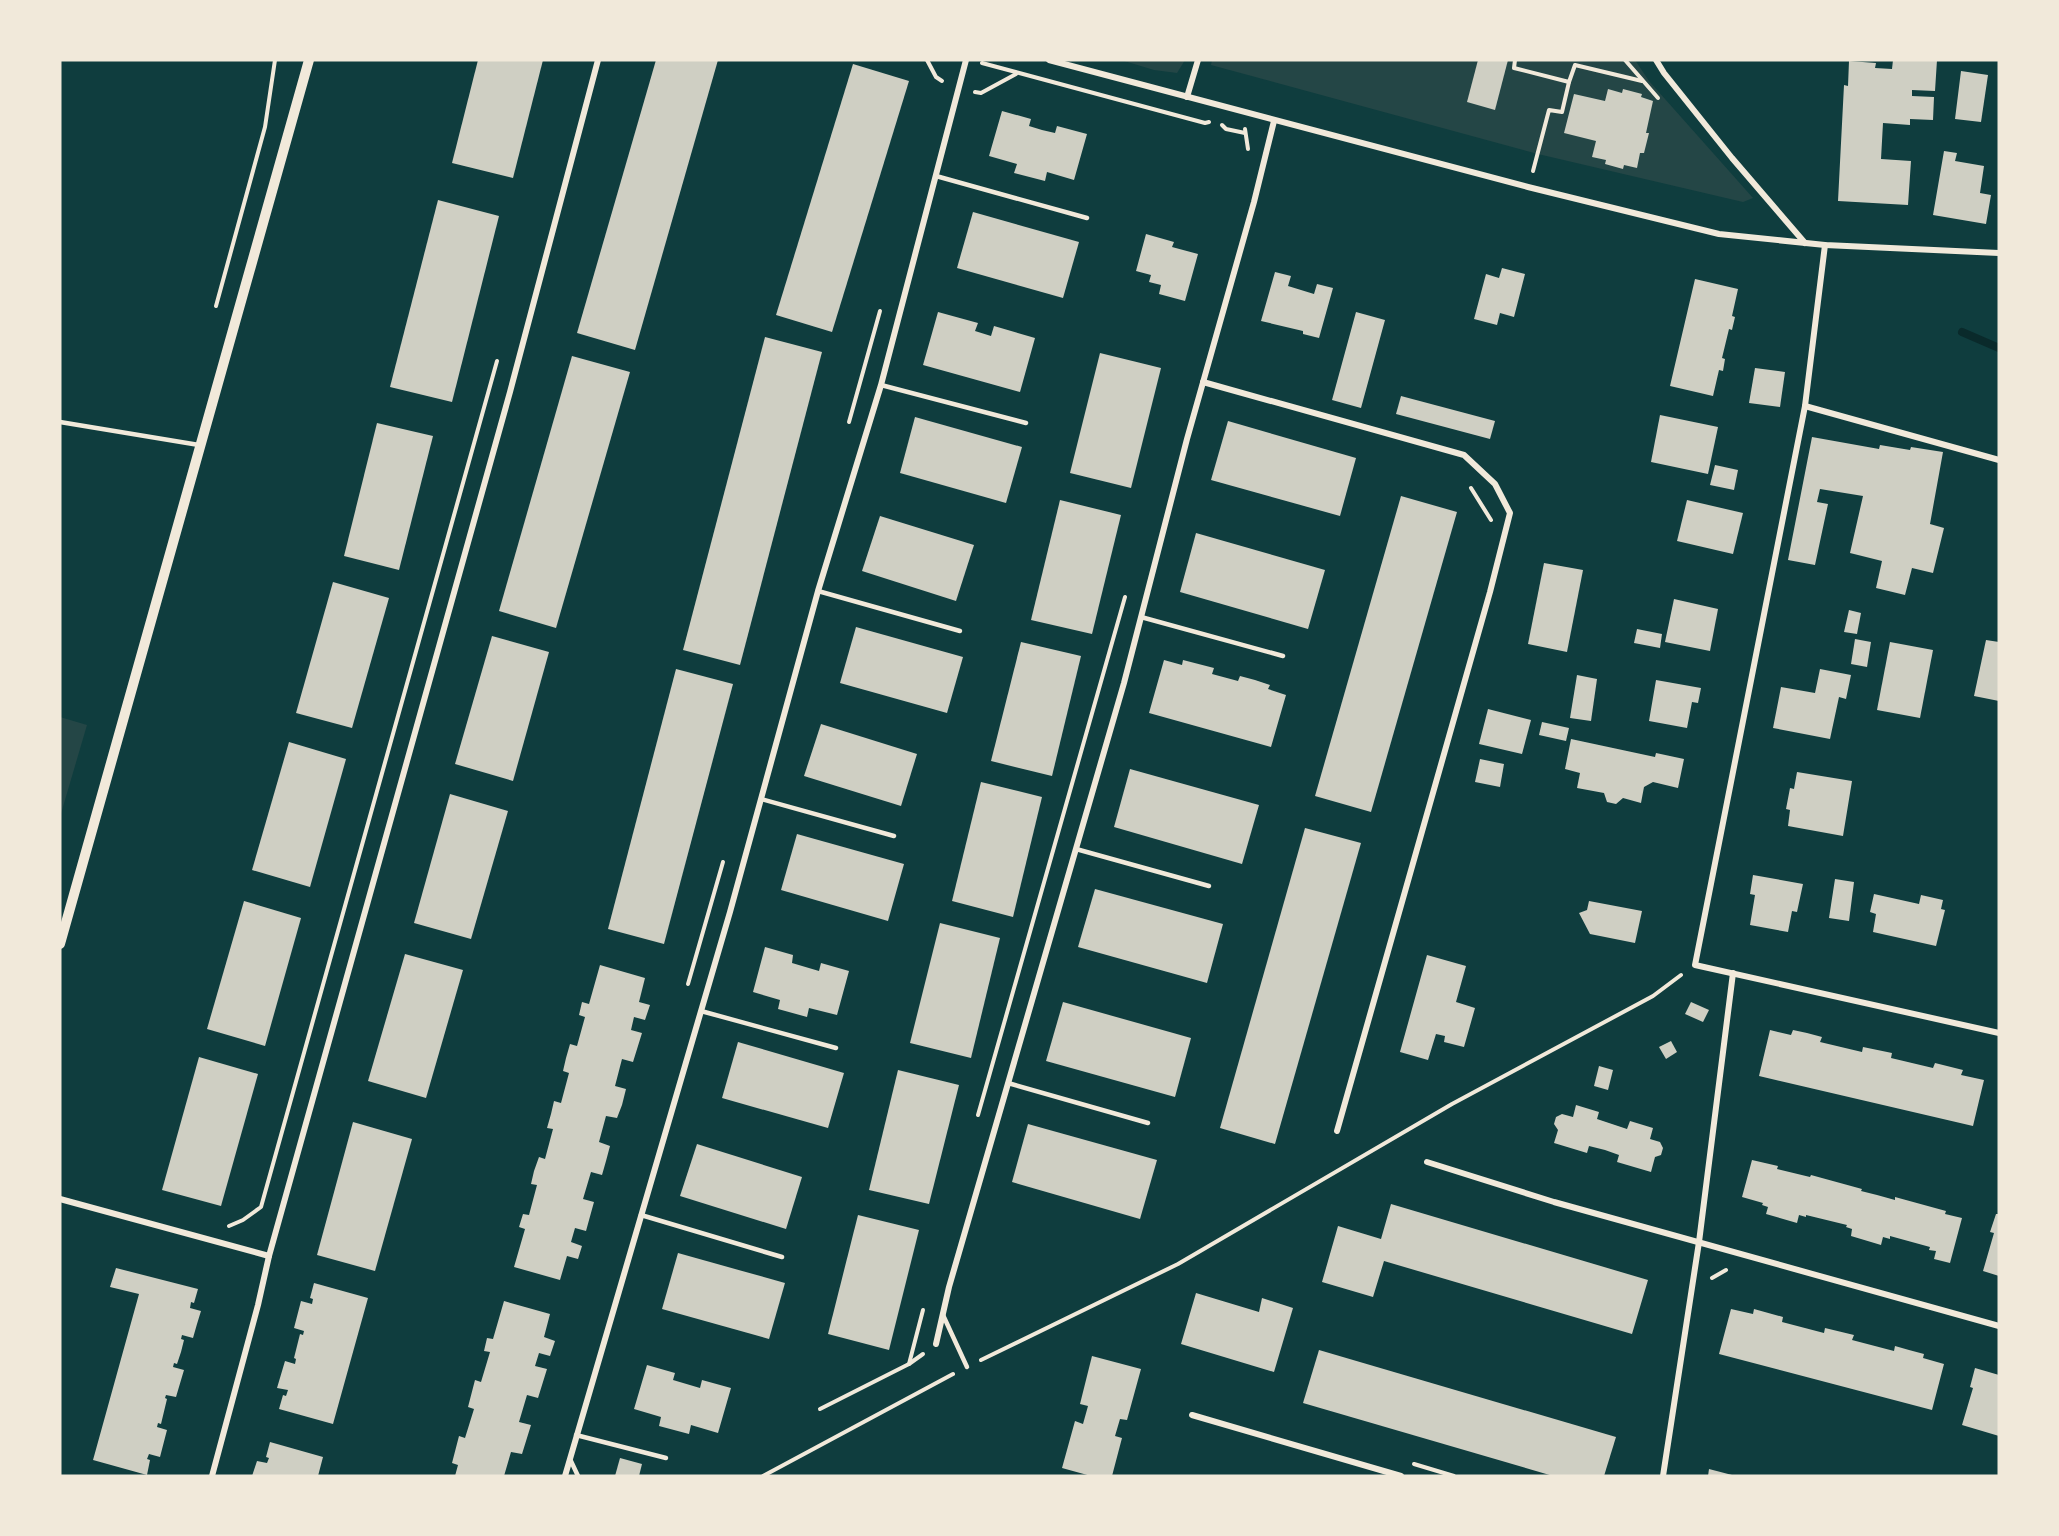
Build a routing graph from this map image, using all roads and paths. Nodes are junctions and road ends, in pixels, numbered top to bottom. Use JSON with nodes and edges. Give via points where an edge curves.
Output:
{"nodes":[{"id":1,"x":275,"y":60,"type":"edge"},
{"id":2,"x":309,"y":60,"type":"edge"},
{"id":3,"x":598,"y":60,"type":"edge"},
{"id":4,"x":966,"y":60,"type":"edge"},
{"id":5,"x":972,"y":60,"type":"edge"},
{"id":6,"x":1049,"y":60,"type":"edge"},
{"id":7,"x":1198,"y":60,"type":"edge"},
{"id":8,"x":1515,"y":60,"type":"edge"},
{"id":9,"x":1656,"y":60,"type":"edge"},
{"id":10,"x":273,"y":66,"type":"dead end"},
{"id":11,"x":1643,"y":81,"type":"dead end"},
{"id":12,"x":1569,"y":82,"type":"junction"},
{"id":13,"x":1187,"y":97,"type":"junction"},
{"id":14,"x":1274,"y":121,"type":"junction"},
{"id":15,"x":1270,"y":138,"type":"junction"},
{"id":16,"x":936,"y":176,"type":"junction"},
{"id":17,"x":1528,"y":188,"type":"junction"},
{"id":18,"x":1087,"y":218,"type":"dead end"},
{"id":19,"x":1805,"y":243,"type":"junction"},
{"id":20,"x":1826,"y":245,"type":"junction"},
{"id":21,"x":1999,"y":253,"type":"edge"},
{"id":22,"x":498,"y":357,"type":"dead end"},
{"id":23,"x":1203,"y":382,"type":"junction"},
{"id":24,"x":881,"y":385,"type":"junction"},
{"id":25,"x":853,"y":406,"type":"dead end"},
{"id":26,"x":1805,"y":406,"type":"junction"},
{"id":27,"x":60,"y":422,"type":"edge"},
{"id":28,"x":1026,"y":423,"type":"dead end"},
{"id":29,"x":847,"y":429,"type":"dead end"},
{"id":30,"x":202,"y":445,"type":"junction"},
{"id":31,"x":1999,"y":460,"type":"edge"},
{"id":32,"x":1128,"y":588,"type":"dead end"},
{"id":33,"x":818,"y":591,"type":"junction"},
{"id":34,"x":1141,"y":617,"type":"junction"},
{"id":35,"x":960,"y":631,"type":"dead end"},
{"id":36,"x":1283,"y":656,"type":"dead end"},
{"id":37,"x":760,"y":799,"type":"junction"},
{"id":38,"x":894,"y":837,"type":"dead end"},
{"id":39,"x":1076,"y":849,"type":"junction"},
{"id":40,"x":723,"y":861,"type":"dead end"},
{"id":41,"x":1209,"y":886,"type":"dead end"},
{"id":42,"x":60,"y":944,"type":"edge"},
{"id":43,"x":1695,"y":964,"type":"junction"},
{"id":44,"x":1733,"y":973,"type":"junction"},
{"id":45,"x":685,"y":995,"type":"dead end"},
{"id":46,"x":701,"y":1011,"type":"junction"},
{"id":47,"x":1999,"y":1033,"type":"edge"},
{"id":48,"x":836,"y":1048,"type":"dead end"},
{"id":49,"x":1008,"y":1083,"type":"junction"},
{"id":50,"x":978,"y":1116,"type":"dead end"},
{"id":51,"x":1149,"y":1123,"type":"dead end"},
{"id":52,"x":1337,"y":1131,"type":"dead end"},
{"id":53,"x":1427,"y":1162,"type":"dead end"},
{"id":54,"x":60,"y":1199,"type":"edge"},
{"id":55,"x":641,"y":1215,"type":"junction"},
{"id":56,"x":222,"y":1226,"type":"dead end"},
{"id":57,"x":1699,"y":1242,"type":"junction"},
{"id":58,"x":269,"y":1256,"type":"junction"},
{"id":59,"x":782,"y":1257,"type":"dead end"},
{"id":60,"x":1736,"y":1273,"type":"dead end"},
{"id":61,"x":1694,"y":1277,"type":"junction"},
{"id":62,"x":924,"y":1308,"type":"dead end"},
{"id":63,"x":943,"y":1315,"type":"junction"},
{"id":64,"x":1999,"y":1326,"type":"edge"},
{"id":65,"x":936,"y":1344,"type":"dead end"},
{"id":66,"x":967,"y":1367,"type":"junction"},
{"id":67,"x":820,"y":1410,"type":"dead end"},
{"id":68,"x":1192,"y":1415,"type":"dead end"},
{"id":69,"x":576,"y":1435,"type":"junction"},
{"id":70,"x":666,"y":1458,"type":"dead end"},
{"id":71,"x":570,"y":1459,"type":"junction"},
{"id":72,"x":212,"y":1476,"type":"edge"},
{"id":73,"x":565,"y":1476,"type":"edge"},
{"id":74,"x":578,"y":1476,"type":"edge"},
{"id":75,"x":763,"y":1476,"type":"edge"},
{"id":76,"x":1401,"y":1476,"type":"edge"},
{"id":77,"x":1663,"y":1476,"type":"edge"}],
"edges":[{"from":1,"to":10,"type":"path"},
{"from":2,"to":30,"type":"street"},
{"from":3,"to":58,"type":"street","via":[[510,392]]},
{"from":4,"to":16,"type":"street"},
{"from":5,"to":15,"type":"path"},
{"from":6,"to":13,"type":"street"},
{"from":7,"to":13,"type":"street"},
{"from":8,"to":12,"type":"path","via":[[1514,68]]},
{"from":9,"to":19,"type":"street"},
{"from":11,"to":12,"type":"path","via":[[1575,65]]},
{"from":12,"to":17,"type":"path","via":[[1562,111],[1549,110]]},
{"from":13,"to":14,"type":"street"},
{"from":14,"to":15,"type":"street"},
{"from":14,"to":17,"type":"street"},
{"from":15,"to":23,"type":"street"},
{"from":16,"to":18,"type":"lane"},
{"from":16,"to":24,"type":"street"},
{"from":17,"to":19,"type":"street","via":[[1719,234]]},
{"from":19,"to":20,"type":"street"},
{"from":20,"to":21,"type":"street"},
{"from":20,"to":26,"type":"street"},
{"from":22,"to":56,"type":"path","via":[[261,1207],[231,1226]]},
{"from":23,"to":34,"type":"street"},
{"from":23,"to":52,"type":"street","via":[[1464,455],[1495,484],[1510,513]]},
{"from":24,"to":28,"type":"lane"},
{"from":24,"to":33,"type":"street"},
{"from":25,"to":29,"type":"path"},
{"from":26,"to":31,"type":"street"},
{"from":26,"to":43,"type":"street"},
{"from":27,"to":30,"type":"lane"},
{"from":30,"to":42,"type":"street"},
{"from":32,"to":50,"type":"path"},
{"from":33,"to":35,"type":"lane"},
{"from":33,"to":37,"type":"street"},
{"from":34,"to":36,"type":"lane"},
{"from":34,"to":39,"type":"street"},
{"from":37,"to":38,"type":"lane"},
{"from":37,"to":46,"type":"street"},
{"from":39,"to":41,"type":"lane"},
{"from":39,"to":49,"type":"street"},
{"from":40,"to":45,"type":"path"},
{"from":43,"to":44,"type":"street"},
{"from":43,"to":66,"type":"path","via":[[1653,996],[1452,1104],[1178,1264]]},
{"from":44,"to":47,"type":"street"},
{"from":44,"to":57,"type":"street"},
{"from":46,"to":48,"type":"lane"},
{"from":46,"to":55,"type":"street"},
{"from":49,"to":51,"type":"lane"},
{"from":49,"to":63,"type":"street"},
{"from":53,"to":57,"type":"street"},
{"from":54,"to":58,"type":"street"},
{"from":55,"to":59,"type":"lane"},
{"from":55,"to":69,"type":"street"},
{"from":57,"to":61,"type":"street"},
{"from":57,"to":64,"type":"street"},
{"from":58,"to":72,"type":"street"},
{"from":60,"to":61,"type":"path","via":[[1724,1270],[1707,1280]]},
{"from":61,"to":77,"type":"street"},
{"from":62,"to":67,"type":"path","via":[[909,1364]]},
{"from":63,"to":65,"type":"street"},
{"from":63,"to":66,"type":"lane"},
{"from":66,"to":75,"type":"path"},
{"from":68,"to":76,"type":"street"},
{"from":69,"to":70,"type":"lane"},
{"from":69,"to":71,"type":"street"},
{"from":71,"to":73,"type":"street"},
{"from":71,"to":74,"type":"lane"}]}
